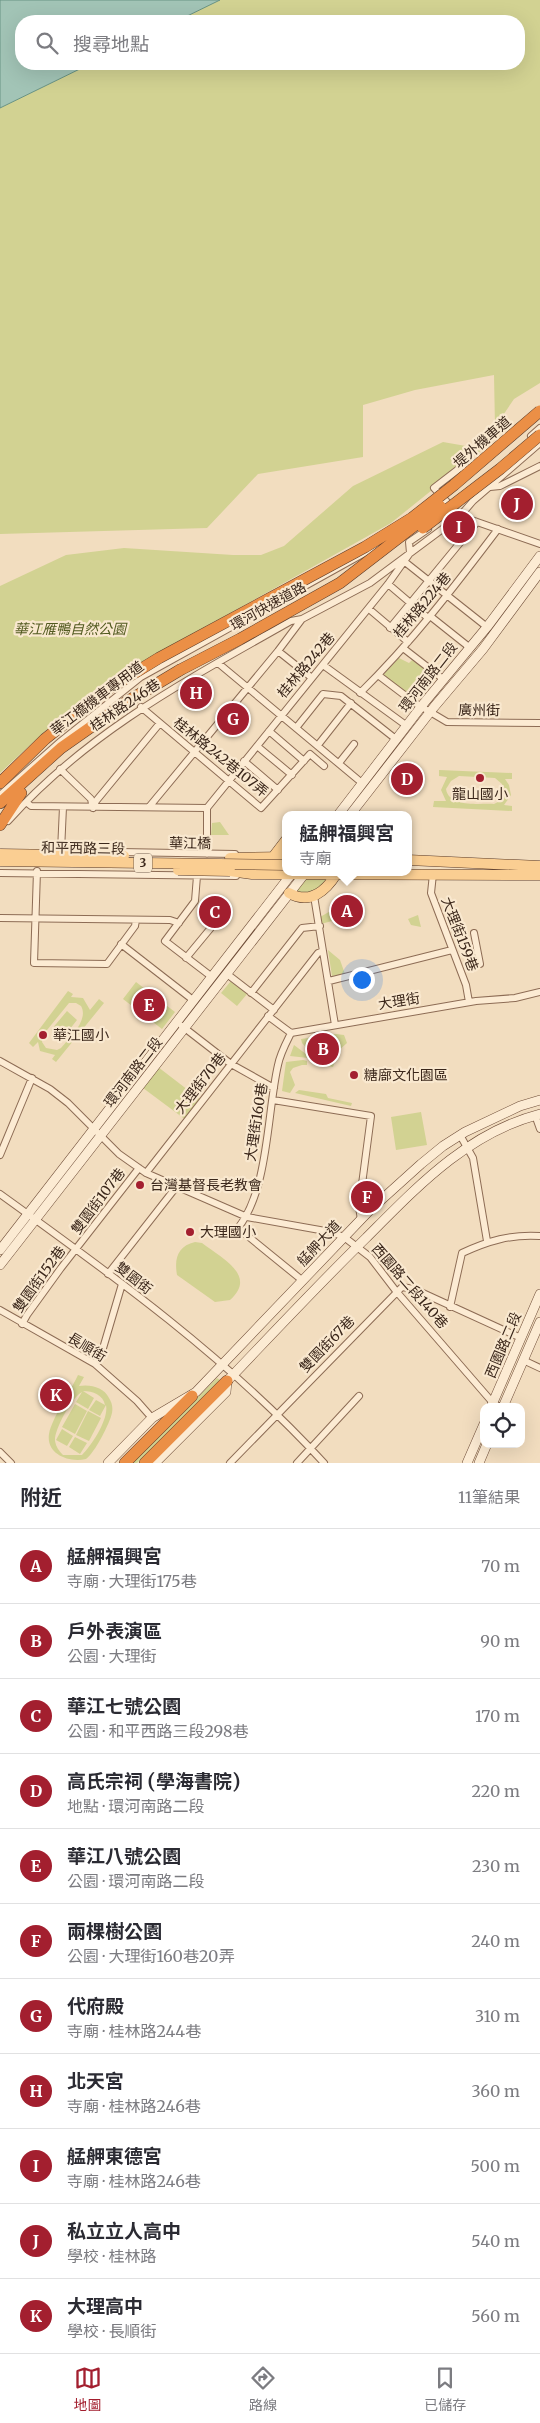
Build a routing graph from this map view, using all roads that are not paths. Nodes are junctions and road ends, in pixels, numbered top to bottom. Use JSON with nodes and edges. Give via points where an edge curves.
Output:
{"nodes":[{"id":1,"x":540,"y":409,"type":"edge"},
{"id":2,"x":540,"y":420,"type":"edge"},
{"id":3,"x":540,"y":428,"type":"edge"},
{"id":4,"x":540,"y":435,"type":"edge"},
{"id":5,"x":540,"y":443,"type":"edge"},
{"id":6,"x":540,"y":466,"type":"edge"},
{"id":7,"x":489,"y":488,"type":"junction"},
{"id":8,"x":450,"y":506,"type":"junction"},
{"id":9,"x":460,"y":516,"type":"junction"},
{"id":10,"x":477,"y":522,"type":"junction"},
{"id":11,"x":498,"y":529,"type":"junction"},
{"id":12,"x":540,"y":544,"type":"edge"},
{"id":13,"x":410,"y":553,"type":"junction"},
{"id":14,"x":540,"y":556,"type":"edge"},
{"id":15,"x":405,"y":562,"type":"junction"},
{"id":16,"x":540,"y":572,"type":"edge"},
{"id":17,"x":340,"y":582,"type":"junction"},
{"id":18,"x":429,"y":582,"type":"junction"},
{"id":19,"x":388,"y":584,"type":"junction"},
{"id":20,"x":447,"y":596,"type":"junction"},
{"id":21,"x":411,"y":604,"type":"junction"},
{"id":22,"x":369,"y":609,"type":"junction"},
{"id":23,"x":429,"y":617,"type":"junction"},
{"id":24,"x":302,"y":619,"type":"junction"},
{"id":25,"x":487,"y":627,"type":"junction"},
{"id":26,"x":390,"y":628,"type":"junction"},
{"id":27,"x":408,"y":642,"type":"junction"},
{"id":28,"x":470,"y":647,"type":"junction"},
{"id":29,"x":403,"y":648,"type":"junction"},
{"id":30,"x":278,"y":651,"type":"junction"},
{"id":31,"x":218,"y":663,"type":"junction"},
{"id":32,"x":323,"y":665,"type":"junction"},
{"id":33,"x":378,"y":675,"type":"junction"},
{"id":34,"x":312,"y":678,"type":"junction"},
{"id":35,"x":443,"y":679,"type":"junction"},
{"id":36,"x":247,"y":687,"type":"junction"},
{"id":37,"x":360,"y":693,"type":"junction"},
{"id":38,"x":351,"y":702,"type":"junction"},
{"id":39,"x":422,"y":706,"type":"junction"},
{"id":40,"x":141,"y":708,"type":"junction"},
{"id":41,"x":430,"y":712,"type":"junction"},
{"id":42,"x":281,"y":715,"type":"junction"},
{"id":43,"x":540,"y":723,"type":"edge"},
{"id":44,"x":160,"y":724,"type":"junction"},
{"id":45,"x":407,"y":726,"type":"junction"},
{"id":46,"x":296,"y":728,"type":"junction"},
{"id":47,"x":88,"y":731,"type":"junction"},
{"id":48,"x":269,"y":731,"type":"junction"},
{"id":49,"x":397,"y":740,"type":"junction"},
{"id":50,"x":354,"y":744,"type":"dead end"},
{"id":51,"x":318,"y":745,"type":"junction"},
{"id":52,"x":257,"y":746,"type":"junction"},
{"id":53,"x":195,"y":752,"type":"junction"},
{"id":54,"x":244,"y":761,"type":"junction"},
{"id":55,"x":304,"y":761,"type":"junction"},
{"id":56,"x":339,"y":763,"type":"junction"},
{"id":57,"x":324,"y":766,"type":"dead end"},
{"id":58,"x":60,"y":769,"type":"junction"},
{"id":59,"x":292,"y":775,"type":"junction"},
{"id":60,"x":3,"y":779,"type":"edge"},
{"id":61,"x":229,"y":780,"type":"junction"},
{"id":62,"x":362,"y":783,"type":"junction"},
{"id":63,"x":278,"y":790,"type":"junction"},
{"id":64,"x":0,"y":795,"type":"edge"},
{"id":65,"x":23,"y":798,"type":"junction"},
{"id":66,"x":0,"y":804,"type":"edge"},
{"id":67,"x":63,"y":806,"type":"junction"},
{"id":68,"x":149,"y":807,"type":"junction"},
{"id":69,"x":93,"y":808,"type":"junction"},
{"id":70,"x":207,"y":808,"type":"junction"},
{"id":71,"x":341,"y":811,"type":"edge"},
{"id":72,"x":353,"y":811,"type":"edge"},
{"id":73,"x":0,"y":814,"type":"edge"},
{"id":74,"x":0,"y":826,"type":"edge"},
{"id":75,"x":0,"y":830,"type":"edge"},
{"id":76,"x":282,"y":845,"type":"edge"},
{"id":77,"x":0,"y":849,"type":"edge"},
{"id":78,"x":61,"y":850,"type":"junction"},
{"id":79,"x":0,"y":854,"type":"edge"},
{"id":80,"x":208,"y":854,"type":"junction"},
{"id":81,"x":251,"y":857,"type":"junction"},
{"id":82,"x":273,"y":857,"type":"junction"},
{"id":83,"x":230,"y":858,"type":"joint"},
{"id":84,"x":282,"y":858,"type":"edge"},
{"id":85,"x":412,"y":860,"type":"edge"},
{"id":86,"x":0,"y":861,"type":"edge"},
{"id":87,"x":486,"y":862,"type":"junction"},
{"id":88,"x":282,"y":865,"type":"edge"},
{"id":89,"x":540,"y":866,"type":"edge"},
{"id":90,"x":0,"y":867,"type":"edge"},
{"id":91,"x":412,"y":868,"type":"edge"},
{"id":92,"x":230,"y":871,"type":"joint"},
{"id":93,"x":434,"y":871,"type":"junction"},
{"id":94,"x":35,"y":872,"type":"junction"},
{"id":95,"x":412,"y":872,"type":"edge"},
{"id":96,"x":0,"y":873,"type":"edge"},
{"id":97,"x":282,"y":873,"type":"edge"},
{"id":98,"x":252,"y":874,"type":"junction"},
{"id":99,"x":540,"y":875,"type":"edge"},
{"id":100,"x":197,"y":876,"type":"junction"},
{"id":101,"x":291,"y":876,"type":"edge"},
{"id":102,"x":303,"y":876,"type":"edge"},
{"id":103,"x":336,"y":876,"type":"edge"},
{"id":104,"x":290,"y":893,"type":"junction"},
{"id":105,"x":314,"y":896,"type":"junction"},
{"id":106,"x":224,"y":912,"type":"dead end"},
{"id":107,"x":0,"y":918,"type":"edge"},
{"id":108,"x":35,"y":918,"type":"junction"},
{"id":109,"x":136,"y":920,"type":"junction"},
{"id":110,"x":179,"y":923,"type":"junction"},
{"id":111,"x":320,"y":926,"type":"junction"},
{"id":112,"x":474,"y":933,"type":"dead end"},
{"id":113,"x":121,"y":944,"type":"junction"},
{"id":114,"x":452,"y":950,"type":"junction"},
{"id":115,"x":324,"y":951,"type":"junction"},
{"id":116,"x":186,"y":958,"type":"junction"},
{"id":117,"x":480,"y":964,"type":"dead end"},
{"id":118,"x":227,"y":974,"type":"junction"},
{"id":119,"x":212,"y":977,"type":"junction"},
{"id":120,"x":329,"y":981,"type":"junction"},
{"id":121,"x":540,"y":992,"type":"edge"},
{"id":122,"x":251,"y":993,"type":"junction"},
{"id":123,"x":193,"y":1000,"type":"junction"},
{"id":124,"x":469,"y":1002,"type":"junction"},
{"id":125,"x":274,"y":1010,"type":"junction"},
{"id":126,"x":268,"y":1016,"type":"junction"},
{"id":127,"x":176,"y":1021,"type":"junction"},
{"id":128,"x":335,"y":1025,"type":"junction"},
{"id":129,"x":184,"y":1028,"type":"junction"},
{"id":130,"x":291,"y":1033,"type":"junction"},
{"id":131,"x":0,"y":1061,"type":"edge"},
{"id":132,"x":231,"y":1064,"type":"junction"},
{"id":133,"x":32,"y":1078,"type":"junction"},
{"id":134,"x":274,"y":1088,"type":"junction"},
{"id":135,"x":273,"y":1100,"type":"junction"},
{"id":136,"x":540,"y":1100,"type":"edge"},
{"id":137,"x":538,"y":1114,"type":"edge"},
{"id":138,"x":93,"y":1128,"type":"junction"},
{"id":139,"x":540,"y":1129,"type":"edge"},
{"id":140,"x":460,"y":1135,"type":"junction"},
{"id":141,"x":102,"y":1136,"type":"junction"},
{"id":142,"x":465,"y":1147,"type":"junction"},
{"id":143,"x":0,"y":1155,"type":"edge"},
{"id":144,"x":139,"y":1168,"type":"junction"},
{"id":145,"x":146,"y":1173,"type":"junction"},
{"id":146,"x":176,"y":1186,"type":"junction"},
{"id":147,"x":0,"y":1194,"type":"edge"},
{"id":148,"x":27,"y":1214,"type":"junction"},
{"id":149,"x":247,"y":1217,"type":"junction"},
{"id":150,"x":36,"y":1219,"type":"junction"},
{"id":151,"x":361,"y":1220,"type":"junction"},
{"id":152,"x":540,"y":1236,"type":"edge"},
{"id":153,"x":344,"y":1237,"type":"junction"},
{"id":154,"x":487,"y":1241,"type":"junction"},
{"id":155,"x":357,"y":1246,"type":"junction"},
{"id":156,"x":76,"y":1249,"type":"junction"},
{"id":157,"x":0,"y":1250,"type":"edge"},
{"id":158,"x":0,"y":1265,"type":"edge"},
{"id":159,"x":108,"y":1274,"type":"junction"},
{"id":160,"x":303,"y":1281,"type":"junction"},
{"id":161,"x":122,"y":1284,"type":"junction"},
{"id":162,"x":396,"y":1291,"type":"junction"},
{"id":163,"x":539,"y":1297,"type":"edge"},
{"id":164,"x":450,"y":1307,"type":"junction"},
{"id":165,"x":0,"y":1310,"type":"edge"},
{"id":166,"x":536,"y":1312,"type":"edge"},
{"id":167,"x":540,"y":1322,"type":"edge"},
{"id":168,"x":22,"y":1324,"type":"junction"},
{"id":169,"x":521,"y":1338,"type":"junction"},
{"id":170,"x":523,"y":1360,"type":"junction"},
{"id":171,"x":95,"y":1364,"type":"junction"},
{"id":172,"x":223,"y":1366,"type":"junction"},
{"id":173,"x":540,"y":1368,"type":"edge"},
{"id":174,"x":230,"y":1378,"type":"junction"},
{"id":175,"x":192,"y":1396,"type":"junction"},
{"id":176,"x":359,"y":1396,"type":"dead end"},
{"id":177,"x":494,"y":1403,"type":"edge"},
{"id":178,"x":498,"y":1403,"type":"edge"},
{"id":179,"x":499,"y":1403,"type":"edge"},
{"id":180,"x":276,"y":1413,"type":"junction"},
{"id":181,"x":152,"y":1418,"type":"junction"},
{"id":182,"x":480,"y":1433,"type":"edge"},
{"id":183,"x":485,"y":1448,"type":"edge"},
{"id":184,"x":311,"y":1449,"type":"junction"},
{"id":185,"x":0,"y":1452,"type":"edge"},
{"id":186,"x":151,"y":1460,"type":"edge"},
{"id":187,"x":11,"y":1463,"type":"edge"},
{"id":188,"x":108,"y":1463,"type":"edge"},
{"id":189,"x":125,"y":1463,"type":"edge"},
{"id":190,"x":230,"y":1463,"type":"edge"},
{"id":191,"x":297,"y":1463,"type":"edge"},
{"id":192,"x":324,"y":1463,"type":"edge"},
{"id":193,"x":467,"y":1463,"type":"edge"},
{"id":194,"x":479,"y":1463,"type":"edge"}],
"edges":[{"from":1,"to":8,"type":"street","name":"堤外機車道","via":[[439,494]]},
{"from":1,"to":60,"type":"highway","name":"環河快速道路","bridge":true,"via":[[412,518],[113,686],[62,724]]},
{"from":2,"to":17,"type":"highway","name":"環河快速道路","bridge":true,"via":[[444,502]]},
{"from":3,"to":8,"type":"street"},
{"from":4,"to":17,"type":"highway","bridge":true,"via":[[440,516],[372,564]]},
{"from":5,"to":7,"type":"street","name":"桂林路246巷"},
{"from":6,"to":7,"type":"street","via":[[500,486]]},
{"from":7,"to":9,"type":"street","name":"桂林路246巷"},
{"from":8,"to":9,"type":"street"},
{"from":8,"to":13,"type":"street","name":"桂林路242巷","via":[[440,522],[409,542]]},
{"from":8,"to":64,"type":"street","name":"華江橋機車專用道","via":[[431,511],[379,546],[141,677]]},
{"from":9,"to":10,"type":"street"},
{"from":9,"to":13,"type":"street","name":"桂林路246巷"},
{"from":10,"to":11,"type":"street"},
{"from":10,"to":18,"type":"street"},
{"from":11,"to":12,"type":"street"},
{"from":11,"to":20,"type":"street","name":"桂林路224巷"},
{"from":13,"to":15,"type":"street","name":"桂林路242巷"},
{"from":13,"to":24,"type":"street","name":"桂林路246巷","via":[[370,583]]},
{"from":14,"to":25,"type":"street","name":"環河南路二段"},
{"from":15,"to":18,"type":"street"},
{"from":15,"to":19,"type":"street","name":"桂林路242巷"},
{"from":16,"to":41,"type":"street","name":"環河南路二段","via":[[483,649]]},
{"from":17,"to":47,"type":"highway","name":"環河快速道路","bridge":true,"via":[[240,640],[180,670],[125,703]]},
{"from":18,"to":20,"type":"street"},
{"from":18,"to":21,"type":"street"},
{"from":19,"to":21,"type":"street"},
{"from":19,"to":22,"type":"street","name":"桂林路242巷"},
{"from":20,"to":23,"type":"street","name":"桂林路224巷"},
{"from":20,"to":25,"type":"street"},
{"from":21,"to":23,"type":"street"},
{"from":21,"to":26,"type":"street"},
{"from":22,"to":26,"type":"street"},
{"from":22,"to":32,"type":"street","name":"桂林路242巷"},
{"from":23,"to":27,"type":"street","name":"桂林路224巷"},
{"from":23,"to":28,"type":"street"},
{"from":24,"to":30,"type":"street"},
{"from":24,"to":31,"type":"street","name":"桂林路246巷","via":[[290,621]]},
{"from":25,"to":28,"type":"street","name":"環河南路二段"},
{"from":26,"to":27,"type":"street"},
{"from":27,"to":29,"type":"street","name":"桂林路224巷"},
{"from":28,"to":35,"type":"street","name":"環河南路二段"},
{"from":29,"to":33,"type":"street","name":"桂林路224巷"},
{"from":29,"to":35,"type":"street"},
{"from":30,"to":34,"type":"street"},
{"from":30,"to":36,"type":"street"},
{"from":31,"to":36,"type":"street"},
{"from":31,"to":40,"type":"street","name":"桂林路246巷"},
{"from":32,"to":34,"type":"street","name":"桂林路242巷"},
{"from":32,"to":37,"type":"street"},
{"from":33,"to":37,"type":"street","name":"桂林路224巷"},
{"from":33,"to":39,"type":"street","name":"廣州街"},
{"from":34,"to":42,"type":"street","name":"桂林路242巷"},
{"from":35,"to":39,"type":"street","name":"環河南路二段"},
{"from":36,"to":42,"type":"street"},
{"from":36,"to":53,"type":"street"},
{"from":37,"to":45,"type":"street"},
{"from":38,"to":46,"type":"street","via":[[341,696],[323,694]]},
{"from":38,"to":49,"type":"street"},
{"from":38,"to":51,"type":"street"},
{"from":39,"to":41,"type":"street","name":"廣州街"},
{"from":39,"to":45,"type":"street","name":"環河南路二段"},
{"from":40,"to":44,"type":"street","name":"桂林路242巷107弄"},
{"from":40,"to":58,"type":"street","name":"桂林路246巷"},
{"from":41,"to":43,"type":"street","name":"廣州街","via":[[447,722]]},
{"from":41,"to":72,"type":"street","name":"環河南路二段"},
{"from":42,"to":46,"type":"street"},
{"from":42,"to":48,"type":"street","name":"桂林路242巷"},
{"from":44,"to":53,"type":"street","name":"桂林路242巷107弄"},
{"from":44,"to":69,"type":"street","via":[[96,800]]},
{"from":45,"to":49,"type":"street","name":"環河南路二段"},
{"from":46,"to":51,"type":"street"},
{"from":47,"to":65,"type":"highway"},
{"from":47,"to":66,"type":"highway","name":"環河快速道路","via":[[61,748]]},
{"from":48,"to":52,"type":"street","name":"桂林路242巷"},
{"from":48,"to":55,"type":"street"},
{"from":49,"to":62,"type":"street","name":"環河南路二段"},
{"from":50,"to":56,"type":"street"},
{"from":51,"to":56,"type":"street"},
{"from":52,"to":54,"type":"street","name":"桂林路242巷"},
{"from":52,"to":59,"type":"street"},
{"from":53,"to":61,"type":"street","name":"桂林路242巷107弄"},
{"from":53,"to":68,"type":"street"},
{"from":54,"to":61,"type":"street","name":"桂林路242巷"},
{"from":54,"to":63,"type":"street"},
{"from":55,"to":57,"type":"street","via":[[310,754]]},
{"from":55,"to":59,"type":"street","name":"桂林路242巷107弄"},
{"from":56,"to":62,"type":"street"},
{"from":58,"to":65,"type":"street","name":"桂林路246巷"},
{"from":58,"to":69,"type":"street","via":[[91,799]]},
{"from":59,"to":63,"type":"street","name":"桂林路242巷107弄"},
{"from":61,"to":63,"type":"street","name":"桂林路242巷107弄","via":[[262,808]]},
{"from":61,"to":70,"type":"street","name":"桂林路242巷"},
{"from":62,"to":71,"type":"street","name":"環河南路二段"},
{"from":65,"to":67,"type":"street","via":[[31,806]]},
{"from":65,"to":73,"type":"highway"},
{"from":65,"to":74,"type":"highway"},
{"from":65,"to":75,"type":"street","name":"桂林路246巷"},
{"from":67,"to":69,"type":"street"},
{"from":67,"to":78,"type":"street"},
{"from":68,"to":69,"type":"street"},
{"from":68,"to":70,"type":"street"},
{"from":70,"to":80,"type":"street"},
{"from":76,"to":82,"type":"main road"},
{"from":77,"to":78,"type":"street","name":"和平西路三段"},
{"from":78,"to":80,"type":"street","name":"和平西路三段"},
{"from":79,"to":83,"type":"main road","name":"華江橋","number":"3","bridge":true},
{"from":80,"to":81,"type":"street","name":"和平西路三段"},
{"from":81,"to":82,"type":"main road","name":"和平西路三段","number":"3"},
{"from":81,"to":83,"type":"main road","name":"和平西路三段","number":"3"},
{"from":82,"to":84,"type":"main road","name":"和平西路三段","number":"3"},
{"from":85,"to":87,"type":"main road","name":"和平西路三段","number":"3"},
{"from":86,"to":88,"type":"main road","name":"和平西路三段","number":"3","bridge":true},
{"from":87,"to":89,"type":"main road","name":"和平西路三段","number":"3"},
{"from":87,"to":93,"type":"main road","name":"和平西路三段","number":"3"},
{"from":90,"to":92,"type":"main road","name":"華江橋","number":"3","bridge":true},
{"from":91,"to":93,"type":"main road","name":"和平西路三段","number":"3"},
{"from":92,"to":98,"type":"main road","name":"和平西路三段","number":"3"},
{"from":93,"to":95,"type":"main road","name":"和平西路三段","number":"3"},
{"from":93,"to":99,"type":"main road","name":"和平西路三段","number":"3"},
{"from":93,"to":114,"type":"street","name":"大理街159巷","via":[[431,894]]},
{"from":94,"to":96,"type":"street","name":"和平西路三段"},
{"from":94,"to":100,"type":"street","name":"和平西路三段"},
{"from":94,"to":108,"type":"street"},
{"from":97,"to":98,"type":"main road","name":"和平西路三段","number":"3"},
{"from":98,"to":100,"type":"street","name":"和平西路三段"},
{"from":100,"to":110,"type":"street","via":[[196,899]]},
{"from":101,"to":119,"type":"street","name":"環河南路二段"},
{"from":102,"to":104,"type":"street","name":"環河南路二段"},
{"from":103,"to":105,"type":"main road","via":[[327,888]]},
{"from":104,"to":105,"type":"main road","via":[[301,897]]},
{"from":104,"to":118,"type":"street","name":"環河南路二段"},
{"from":105,"to":111,"type":"street"},
{"from":106,"to":116,"type":"street"},
{"from":107,"to":108,"type":"street"},
{"from":108,"to":109,"type":"street"},
{"from":108,"to":113,"type":"street","via":[[34,963],[107,964]]},
{"from":109,"to":110,"type":"street"},
{"from":109,"to":113,"type":"street"},
{"from":110,"to":116,"type":"street","via":[[165,941]]},
{"from":111,"to":115,"type":"street"},
{"from":111,"to":122,"type":"street","via":[[302,928]]},
{"from":112,"to":117,"type":"street"},
{"from":113,"to":123,"type":"street"},
{"from":114,"to":120,"type":"street"},
{"from":114,"to":124,"type":"street","name":"大理街159巷"},
{"from":115,"to":120,"type":"street"},
{"from":115,"to":125,"type":"street","name":"大理街70巷","via":[[318,953]]},
{"from":116,"to":119,"type":"street"},
{"from":118,"to":122,"type":"street"},
{"from":118,"to":129,"type":"street","name":"環河南路二段"},
{"from":119,"to":123,"type":"street","name":"環河南路二段"},
{"from":120,"to":128,"type":"street"},
{"from":121,"to":124,"type":"street","name":"大理街"},
{"from":122,"to":125,"type":"street"},
{"from":123,"to":127,"type":"street","name":"環河南路二段"},
{"from":124,"to":128,"type":"street","name":"大理街"},
{"from":125,"to":126,"type":"street","name":"大理街70巷"},
{"from":126,"to":130,"type":"street"},
{"from":126,"to":132,"type":"street","name":"大理街70巷"},
{"from":127,"to":129,"type":"street"},
{"from":127,"to":138,"type":"street","name":"環河南路二段"},
{"from":128,"to":130,"type":"street","name":"大理街"},
{"from":129,"to":132,"type":"street"},
{"from":129,"to":141,"type":"street","name":"環河南路二段"},
{"from":130,"to":134,"type":"street","name":"大理街160巷","via":[[278,1064]]},
{"from":131,"to":133,"type":"street","name":"西園路二段140巷"},
{"from":132,"to":134,"type":"street"},
{"from":132,"to":145,"type":"street","name":"大理街70巷"},
{"from":133,"to":138,"type":"street","name":"西園路二段140巷","via":[[68,1103]]},
{"from":133,"to":143,"type":"street"},
{"from":134,"to":135,"type":"street","name":"大理街160巷"},
{"from":135,"to":149,"type":"street","name":"大理街160巷","via":[[269,1133]]},
{"from":135,"to":151,"type":"street","via":[[371,1116],[359,1207]]},
{"from":136,"to":140,"type":"street","name":"艋舺大道","via":[[520,1106]]},
{"from":137,"to":139,"type":"street"},
{"from":137,"to":142,"type":"street"},
{"from":138,"to":141,"type":"street","name":"西園路二段140巷"},
{"from":138,"to":148,"type":"street","name":"環河南路二段"},
{"from":140,"to":142,"type":"street"},
{"from":140,"to":151,"type":"street","name":"艋舺大道","via":[[421,1164]]},
{"from":141,"to":144,"type":"street","name":"西園路二段140巷"},
{"from":141,"to":150,"type":"street","name":"環河南路二段"},
{"from":142,"to":154,"type":"street","via":[[473,1158]]},
{"from":142,"to":155,"type":"street","via":[[411,1192]]},
{"from":144,"to":145,"type":"street","name":"西園路二段140巷"},
{"from":144,"to":156,"type":"street","name":"雙園街107巷"},
{"from":145,"to":146,"type":"street","name":"西園路二段140巷"},
{"from":146,"to":149,"type":"street","name":"西園路二段140巷"},
{"from":146,"to":159,"type":"street"},
{"from":147,"to":148,"type":"street","name":"雙園街"},
{"from":148,"to":150,"type":"street","name":"雙園街"},
{"from":148,"to":157,"type":"street","name":"環河南路二段"},
{"from":149,"to":153,"type":"street","name":"西園路二段140巷"},
{"from":149,"to":160,"type":"street","name":"大理街160巷","via":[[238,1228]]},
{"from":150,"to":156,"type":"street","name":"雙園街"},
{"from":150,"to":158,"type":"street","name":"環河南路二段"},
{"from":151,"to":153,"type":"street","name":"艋舺大道"},
{"from":152,"to":154,"type":"street","via":[[521,1234]]},
{"from":153,"to":155,"type":"street","name":"西園路二段140巷"},
{"from":153,"to":160,"type":"street","name":"艋舺大道"},
{"from":154,"to":164,"type":"street","via":[[462,1253]]},
{"from":155,"to":162,"type":"street","name":"西園路二段140巷","via":[[370,1257]]},
{"from":155,"to":174,"type":"street"},
{"from":156,"to":159,"type":"street","name":"雙園街"},
{"from":156,"to":168,"type":"street","name":"雙園街152巷"},
{"from":159,"to":161,"type":"street","name":"雙園街"},
{"from":160,"to":172,"type":"street","name":"艋舺大道"},
{"from":161,"to":171,"type":"street"},
{"from":161,"to":172,"type":"street","name":"雙園街"},
{"from":162,"to":164,"type":"street","via":[[402,1287],[414,1290]]},
{"from":162,"to":177,"type":"street","name":"西園路二段140巷"},
{"from":162,"to":180,"type":"street","name":"雙園街67巷"},
{"from":163,"to":166,"type":"street","name":"西園路二段"},
{"from":164,"to":169,"type":"street"},
{"from":165,"to":168,"type":"street","name":"長順街"},
{"from":166,"to":169,"type":"street","name":"西園路二段"},
{"from":167,"to":170,"type":"street","name":"西園路二段"},
{"from":168,"to":171,"type":"street","name":"長順街"},
{"from":169,"to":178,"type":"street","name":"西園路二段"},
{"from":170,"to":173,"type":"street"},
{"from":170,"to":179,"type":"street","name":"西園路二段"},
{"from":171,"to":181,"type":"street","name":"長順街"},
{"from":172,"to":174,"type":"street","name":"雙園街"},
{"from":172,"to":175,"type":"street","name":"艋舺大道"},
{"from":174,"to":180,"type":"street"},
{"from":174,"to":186,"type":"highway"},
{"from":175,"to":181,"type":"street"},
{"from":175,"to":189,"type":"highway","name":"艋舺大道"},
{"from":176,"to":184,"type":"street"},
{"from":180,"to":184,"type":"street"},
{"from":180,"to":190,"type":"street","name":"雙園街67巷"},
{"from":181,"to":188,"type":"street"},
{"from":182,"to":193,"type":"street"},
{"from":183,"to":194,"type":"street"},
{"from":184,"to":191,"type":"street"},
{"from":184,"to":192,"type":"street"},
{"from":185,"to":187,"type":"street"}]}
